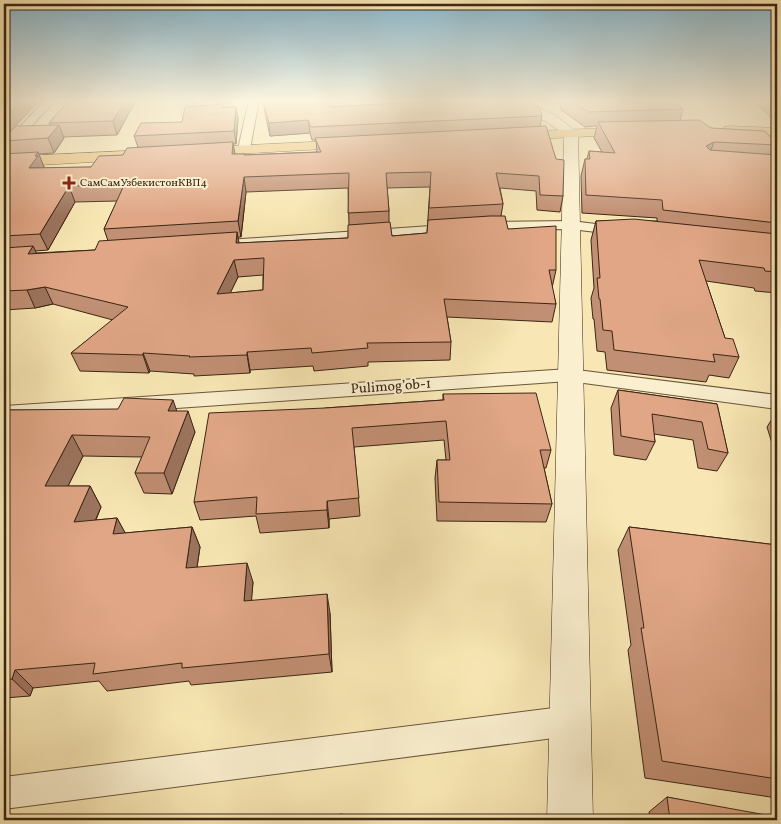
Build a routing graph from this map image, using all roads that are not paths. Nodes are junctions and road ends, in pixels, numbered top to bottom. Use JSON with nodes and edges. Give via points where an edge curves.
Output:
{"nodes":[{"id":1,"x":15,"y":138,"type":"edge"},
{"id":2,"x":246,"y":138,"type":"edge"},
{"id":3,"x":571,"y":138,"type":"edge"},
{"id":4,"x":372,"y":143,"type":"edge"},
{"id":5,"x":244,"y":149,"type":"junction"},
{"id":6,"x":4,"y":150,"type":"edge"},
{"id":7,"x":4,"y":162,"type":"edge"},
{"id":8,"x":571,"y":225,"type":"junction"},
{"id":9,"x":640,"y":233,"type":"edge"},
{"id":10,"x":201,"y":246,"type":"edge"},
{"id":11,"x":569,"y":375,"type":"junction"},
{"id":12,"x":777,"y":402,"type":"edge"},
{"id":13,"x":4,"y":412,"type":"edge"},
{"id":14,"x":569,"y":721,"type":"junction"},
{"id":15,"x":4,"y":793,"type":"edge"},
{"id":16,"x":570,"y":820,"type":"edge"}],
"edges":[{"from":1,"to":6,"type":"street"},
{"from":2,"to":5,"type":"street"},
{"from":3,"to":8,"type":"street"},
{"from":4,"to":5,"type":"main road"},
{"from":5,"to":7,"type":"main road"},
{"from":8,"to":9,"type":"street"},
{"from":8,"to":10,"type":"street","via":[[488,226]]},
{"from":8,"to":11,"type":"street"},
{"from":11,"to":12,"type":"street","name":"Pulimog’ob-1"},
{"from":11,"to":13,"type":"street","name":"Pulimog’ob-1"},
{"from":11,"to":14,"type":"street"},
{"from":14,"to":15,"type":"street"},
{"from":14,"to":16,"type":"street"}]}
